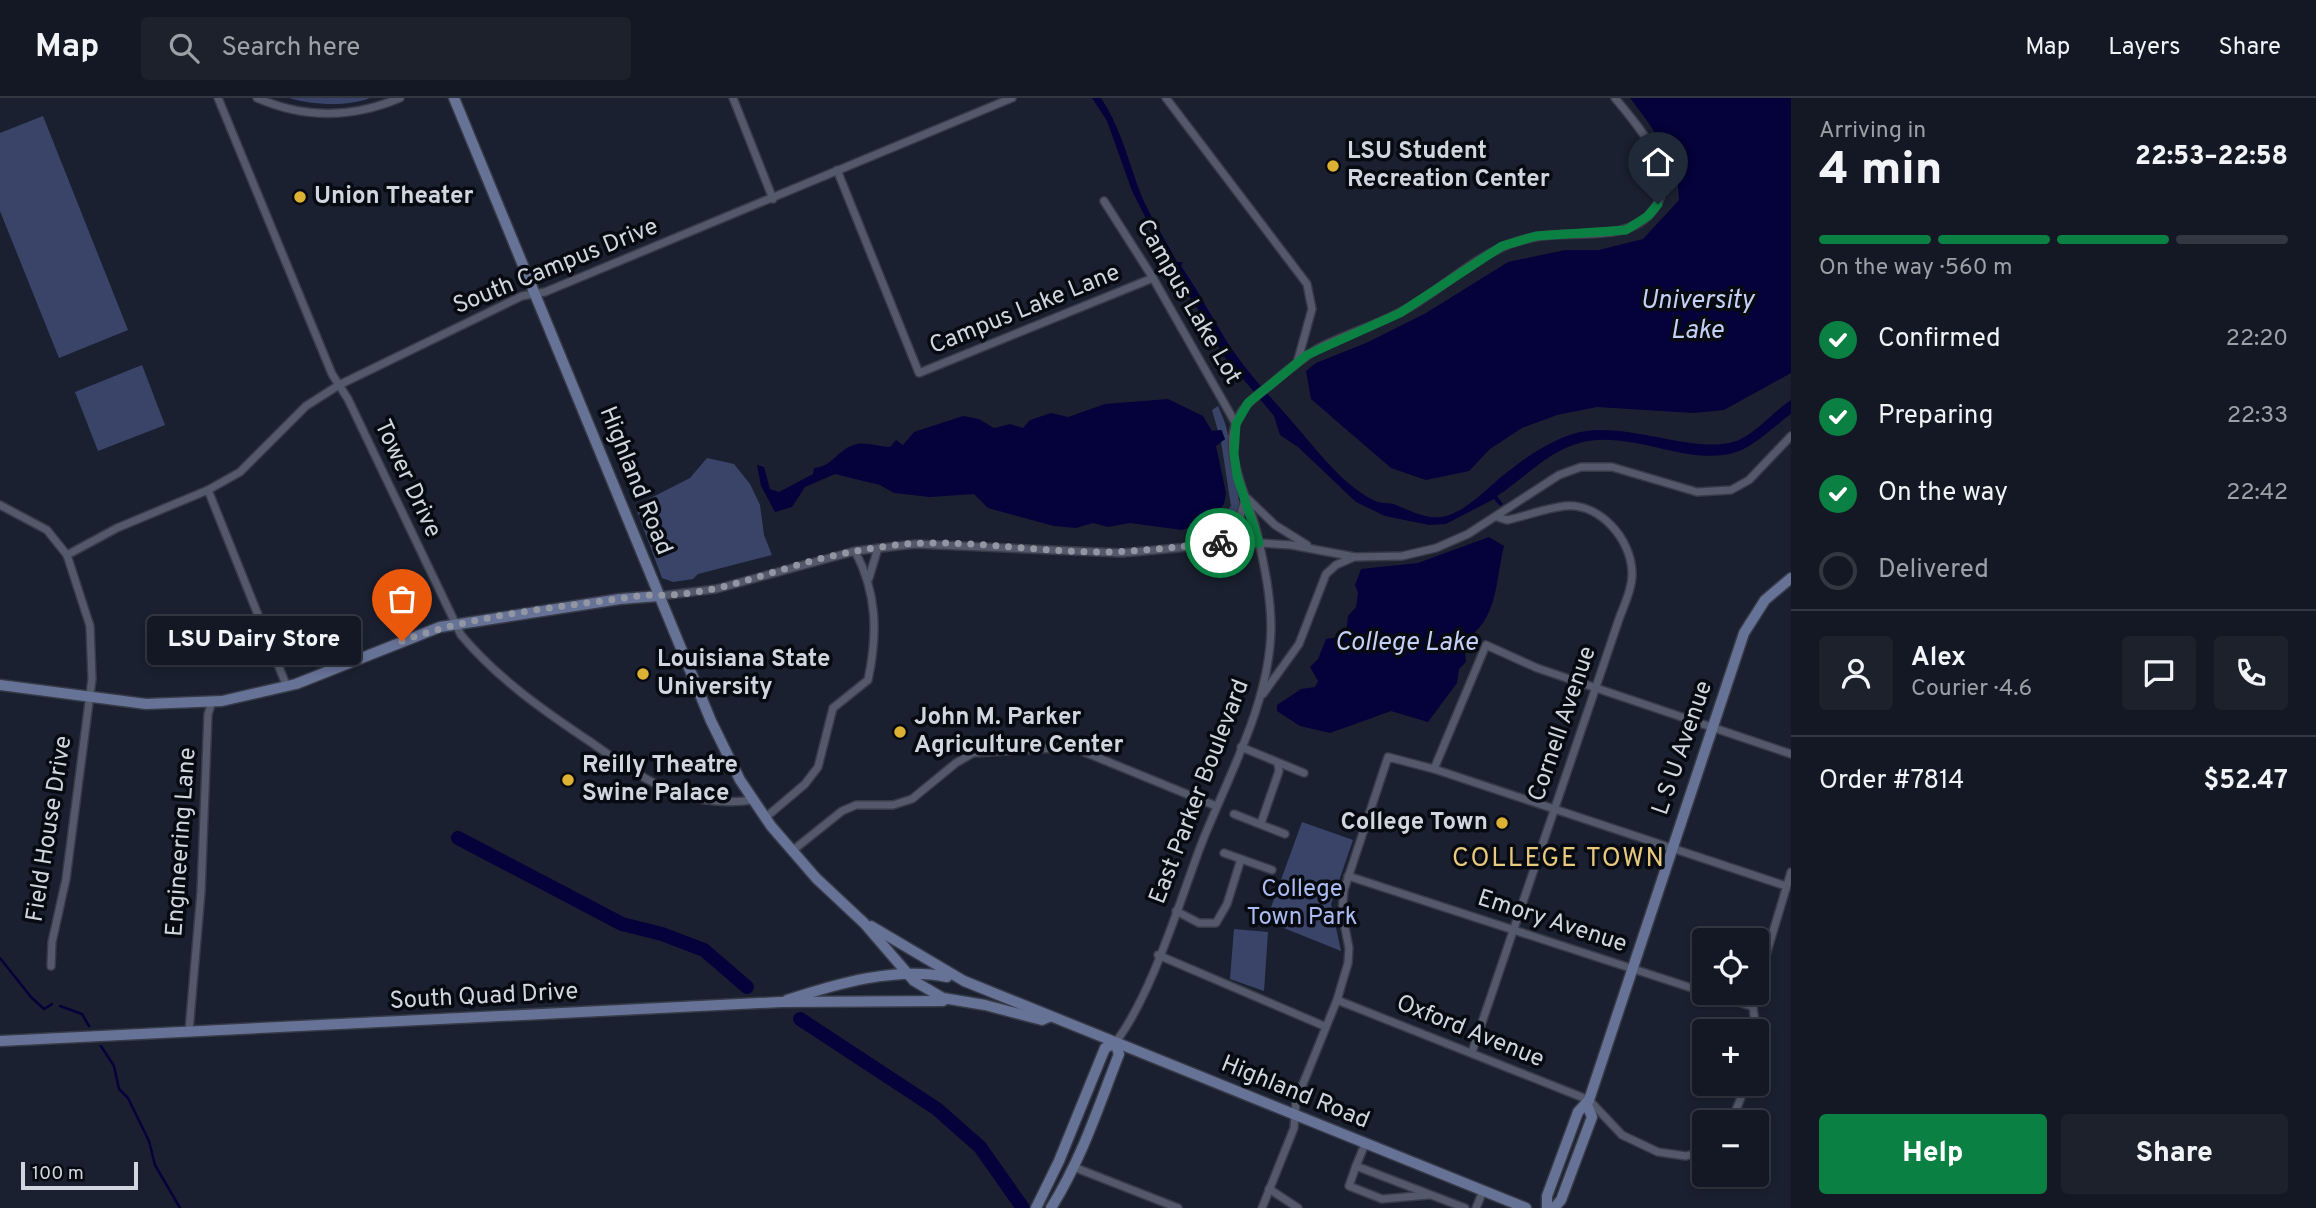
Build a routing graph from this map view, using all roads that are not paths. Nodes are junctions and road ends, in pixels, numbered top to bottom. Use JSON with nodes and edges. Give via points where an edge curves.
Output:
{"nodes":[{"id":1,"x":218,"y":98,"type":"edge"},
{"id":2,"x":257,"y":98,"type":"edge"},
{"id":3,"x":400,"y":98,"type":"edge"},
{"id":4,"x":454,"y":98,"type":"edge"},
{"id":5,"x":733,"y":98,"type":"edge"},
{"id":6,"x":1012,"y":98,"type":"edge"},
{"id":7,"x":1166,"y":98,"type":"edge"},
{"id":8,"x":1615,"y":98,"type":"edge"},
{"id":9,"x":837,"y":170,"type":"junction"},
{"id":10,"x":773,"y":198,"type":"junction"},
{"id":11,"x":1104,"y":201,"type":"dead end"},
{"id":12,"x":1153,"y":278,"type":"junction"},
{"id":13,"x":535,"y":294,"type":"junction"},
{"id":14,"x":1297,"y":363,"type":"junction"},
{"id":15,"x":339,"y":385,"type":"junction"},
{"id":16,"x":1236,"y":424,"type":"junction"},
{"id":17,"x":1791,"y":436,"type":"edge"},
{"id":18,"x":208,"y":490,"type":"junction"},
{"id":19,"x":1245,"y":496,"type":"junction"},
{"id":20,"x":0,"y":505,"type":"edge"},
{"id":21,"x":8,"y":511,"type":"junction"},
{"id":22,"x":1497,"y":517,"type":"junction"},
{"id":23,"x":1,"y":518,"type":"edge"},
{"id":24,"x":1212,"y":543,"type":"junction"},
{"id":25,"x":1259,"y":543,"type":"junction"},
{"id":26,"x":877,"y":548,"type":"junction"},
{"id":27,"x":1311,"y":548,"type":"junction"},
{"id":28,"x":855,"y":551,"type":"junction"},
{"id":29,"x":67,"y":555,"type":"junction"},
{"id":30,"x":1355,"y":557,"type":"junction"},
{"id":31,"x":869,"y":578,"type":"junction"},
{"id":32,"x":1791,"y":578,"type":"edge"},
{"id":33,"x":659,"y":596,"type":"junction"},
{"id":34,"x":455,"y":624,"type":"junction"},
{"id":35,"x":0,"y":685,"type":"edge"},
{"id":36,"x":1594,"y":686,"type":"junction"},
{"id":37,"x":286,"y":687,"type":"junction"},
{"id":38,"x":88,"y":698,"type":"junction"},
{"id":39,"x":212,"y":702,"type":"junction"},
{"id":40,"x":1256,"y":706,"type":"junction"},
{"id":41,"x":1714,"y":729,"type":"junction"},
{"id":42,"x":1241,"y":747,"type":"junction"},
{"id":43,"x":1791,"y":754,"type":"edge"},
{"id":44,"x":1278,"y":764,"type":"junction"},
{"id":45,"x":1434,"y":769,"type":"junction"},
{"id":46,"x":1304,"y":773,"type":"dead end"},
{"id":47,"x":753,"y":800,"type":"junction"},
{"id":48,"x":1216,"y":806,"type":"junction"},
{"id":49,"x":1555,"y":808,"type":"junction"},
{"id":50,"x":1234,"y":814,"type":"dead end"},
{"id":51,"x":765,"y":818,"type":"junction"},
{"id":52,"x":1261,"y":823,"type":"junction"},
{"id":53,"x":1285,"y":834,"type":"dead end"},
{"id":54,"x":1671,"y":850,"type":"junction"},
{"id":55,"x":792,"y":851,"type":"junction"},
{"id":56,"x":1224,"y":853,"type":"dead end"},
{"id":57,"x":1241,"y":859,"type":"junction"},
{"id":58,"x":1272,"y":870,"type":"dead end"},
{"id":59,"x":1791,"y":872,"type":"edge"},
{"id":60,"x":1348,"y":876,"type":"junction"},
{"id":61,"x":1786,"y":886,"type":"junction"},
{"id":62,"x":1176,"y":911,"type":"junction"},
{"id":63,"x":864,"y":923,"type":"junction"},
{"id":64,"x":1513,"y":930,"type":"junction"},
{"id":65,"x":1769,"y":944,"type":"edge"},
{"id":66,"x":1158,"y":956,"type":"junction"},
{"id":67,"x":51,"y":966,"type":"dead end"},
{"id":68,"x":1632,"y":968,"type":"junction"},
{"id":69,"x":905,"y":973,"type":"junction"},
{"id":70,"x":955,"y":976,"type":"junction"},
{"id":71,"x":1692,"y":988,"type":"edge"},
{"id":72,"x":950,"y":1000,"type":"junction"},
{"id":73,"x":1337,"y":1000,"type":"junction"},
{"id":74,"x":781,"y":1002,"type":"junction"},
{"id":75,"x":1748,"y":1005,"type":"edge"},
{"id":76,"x":1751,"y":1006,"type":"joint"},
{"id":77,"x":1049,"y":1017,"type":"junction"},
{"id":78,"x":1754,"y":1019,"type":"edge"},
{"id":79,"x":1324,"y":1027,"type":"junction"},
{"id":80,"x":189,"y":1031,"type":"junction"},
{"id":81,"x":0,"y":1041,"type":"edge"},
{"id":82,"x":1115,"y":1043,"type":"junction"},
{"id":83,"x":1472,"y":1052,"type":"junction"},
{"id":84,"x":1588,"y":1103,"type":"junction"},
{"id":85,"x":1294,"y":1115,"type":"junction"},
{"id":86,"x":1365,"y":1144,"type":"junction"},
{"id":87,"x":1692,"y":1154,"type":"edge"},
{"id":88,"x":1356,"y":1166,"type":"junction"},
{"id":89,"x":1076,"y":1168,"type":"junction"},
{"id":90,"x":1269,"y":1189,"type":"junction"},
{"id":91,"x":1483,"y":1191,"type":"junction"},
{"id":92,"x":1431,"y":1195,"type":"junction"},
{"id":93,"x":1036,"y":1208,"type":"edge"},
{"id":94,"x":1051,"y":1208,"type":"edge"},
{"id":95,"x":1178,"y":1208,"type":"edge"},
{"id":96,"x":1262,"y":1208,"type":"edge"},
{"id":97,"x":1298,"y":1208,"type":"edge"},
{"id":98,"x":1465,"y":1208,"type":"edge"},
{"id":99,"x":1476,"y":1208,"type":"edge"},
{"id":100,"x":1526,"y":1208,"type":"edge"},
{"id":101,"x":1547,"y":1208,"type":"edge"},
{"id":102,"x":1554,"y":1208,"type":"edge"}],
"edges":[{"from":1,"to":15,"type":"street","name":"Tower Drive"},
{"from":2,"to":3,"type":"street","via":[[284,108],[330,114],[361,112]]},
{"from":4,"to":13,"type":"street","name":"Highland Road"},
{"from":5,"to":10,"type":"street"},
{"from":6,"to":9,"type":"street","name":"South Campus Drive"},
{"from":7,"to":14,"type":"street","via":[[1307,284],[1312,309]]},
{"from":8,"to":14,"type":"street","via":[[1662,170],[1663,191],[1648,216],[1626,230],[1536,236],[1502,246],[1400,313]]},
{"from":9,"to":10,"type":"street","name":"South Campus Drive"},
{"from":9,"to":12,"type":"street","name":"Campus Lake Lane","via":[[919,373]]},
{"from":10,"to":13,"type":"street","name":"South Campus Drive"},
{"from":11,"to":12,"type":"street","name":"Campus Lake Lot"},
{"from":12,"to":16,"type":"street","name":"Campus Lake Lot"},
{"from":13,"to":15,"type":"street","name":"South Campus Drive"},
{"from":13,"to":33,"type":"street","name":"Highland Road"},
{"from":14,"to":16,"type":"street","via":[[1248,403]]},
{"from":15,"to":18,"type":"street","name":"South Campus Drive","via":[[306,406],[240,472]]},
{"from":15,"to":34,"type":"street","name":"Tower Drive"},
{"from":16,"to":19,"type":"street","name":"East Parker Boulevard","via":[[1235,462]]},
{"from":17,"to":22,"type":"street","via":[[1749,480],[1731,490],[1697,492],[1589,465],[1559,475]]},
{"from":18,"to":29,"type":"street","name":"South Campus Drive","via":[[117,528]]},
{"from":18,"to":37,"type":"street"},
{"from":19,"to":24,"type":"street","via":[[1238,523]]},
{"from":19,"to":25,"type":"street","name":"East Parker Boulevard"},
{"from":19,"to":27,"type":"street","via":[[1275,525]]},
{"from":20,"to":21,"type":"street"},
{"from":21,"to":23,"type":"street"},
{"from":21,"to":29,"type":"street","via":[[47,530]]},
{"from":22,"to":30,"type":"street","via":[[1426,551]]},
{"from":22,"to":36,"type":"street","name":"Cornell Avenue","via":[[1507,520],[1568,506],[1603,518],[1619,536],[1630,561],[1631,582]]},
{"from":24,"to":25,"type":"street"},
{"from":24,"to":26,"type":"street","via":[[1122,553],[941,543]]},
{"from":25,"to":27,"type":"street"},
{"from":25,"to":40,"type":"street","name":"East Parker Boulevard","via":[[1271,630]]},
{"from":26,"to":28,"type":"street"},
{"from":26,"to":31,"type":"street"},
{"from":27,"to":30,"type":"street"},
{"from":28,"to":31,"type":"street"},
{"from":28,"to":33,"type":"street","via":[[716,589]]},
{"from":29,"to":38,"type":"street","name":"Field House Drive","via":[[90,626],[93,655]]},
{"from":30,"to":40,"type":"street","via":[[1326,574],[1299,644]]},
{"from":31,"to":51,"type":"street","via":[[874,632],[868,680],[834,708],[818,767]]},
{"from":32,"to":41,"type":"street","name":"L S U Avenue","via":[[1765,600],[1750,621]]},
{"from":33,"to":34,"type":"street"},
{"from":33,"to":47,"type":"street","name":"Highland Road","via":[[722,747]]},
{"from":34,"to":37,"type":"street"},
{"from":34,"to":47,"type":"street","name":"Tower Drive","via":[[482,659],[529,700],[648,779],[687,796],[719,802]]},
{"from":35,"to":38,"type":"street"},
{"from":36,"to":41,"type":"street"},
{"from":36,"to":45,"type":"street","via":[[1486,645]]},
{"from":36,"to":49,"type":"street","name":"Cornell Avenue"},
{"from":37,"to":39,"type":"street"},
{"from":38,"to":39,"type":"street","via":[[165,705]]},
{"from":38,"to":67,"type":"street","name":"Field House Drive"},
{"from":39,"to":80,"type":"street","name":"Engineering Lane"},
{"from":40,"to":42,"type":"street","name":"East Parker Boulevard"},
{"from":41,"to":43,"type":"street"},
{"from":41,"to":54,"type":"street","name":"L S U Avenue"},
{"from":42,"to":44,"type":"street"},
{"from":42,"to":48,"type":"street","name":"East Parker Boulevard"},
{"from":44,"to":46,"type":"street"},
{"from":44,"to":52,"type":"street"},
{"from":45,"to":49,"type":"street"},
{"from":45,"to":60,"type":"street","via":[[1388,757]]},
{"from":47,"to":51,"type":"street","name":"Highland Road"},
{"from":48,"to":55,"type":"street","via":[[1072,747],[980,750],[912,799],[893,805],[856,805],[836,814]]},
{"from":48,"to":62,"type":"street","name":"East Parker Boulevard"},
{"from":49,"to":54,"type":"street"},
{"from":49,"to":64,"type":"street","name":"Cornell Avenue"},
{"from":50,"to":52,"type":"street"},
{"from":51,"to":55,"type":"street","name":"Highland Road"},
{"from":52,"to":53,"type":"street"},
{"from":54,"to":61,"type":"street"},
{"from":54,"to":68,"type":"street","name":"L S U Avenue"},
{"from":55,"to":63,"type":"street","name":"Highland Road"},
{"from":56,"to":57,"type":"street"},
{"from":57,"to":58,"type":"street"},
{"from":57,"to":62,"type":"street","via":[[1216,923],[1199,923]]},
{"from":59,"to":61,"type":"street"},
{"from":60,"to":64,"type":"street","name":"Emory Avenue"},
{"from":60,"to":73,"type":"street","via":[[1342,901],[1348,963]]},
{"from":61,"to":65,"type":"street"},
{"from":62,"to":66,"type":"street","name":"East Parker Boulevard"},
{"from":63,"to":69,"type":"street","name":"Highland Road"},
{"from":63,"to":70,"type":"street","name":"Highland Road"},
{"from":64,"to":68,"type":"street","name":"Emory Avenue"},
{"from":64,"to":83,"type":"street","name":"Cornell Avenue"},
{"from":66,"to":79,"type":"street"},
{"from":66,"to":82,"type":"street","name":"East Parker Boulevard","via":[[1130,1021]]},
{"from":68,"to":71,"type":"street","name":"Emory Avenue"},
{"from":68,"to":84,"type":"street","name":"L S U Avenue"},
{"from":69,"to":70,"type":"street","name":"South Quad Drive"},
{"from":69,"to":72,"type":"street","name":"Highland Road","via":[[932,994]]},
{"from":69,"to":74,"type":"street","name":"South Quad Drive"},
{"from":70,"to":77,"type":"street","name":"Highland Road"},
{"from":72,"to":74,"type":"street","name":"South Quad Drive"},
{"from":72,"to":77,"type":"street","name":"Highland Road","via":[[1042,1020]]},
{"from":73,"to":79,"type":"street"},
{"from":73,"to":83,"type":"street","name":"Oxford Avenue"},
{"from":74,"to":80,"type":"street","name":"South Quad Drive"},
{"from":75,"to":76,"type":"street","name":"Emory Avenue"},
{"from":76,"to":78,"type":"street"},
{"from":77,"to":82,"type":"street","name":"Highland Road"},
{"from":79,"to":85,"type":"street"},
{"from":80,"to":81,"type":"street","name":"South Quad Drive"},
{"from":82,"to":85,"type":"street","name":"Highland Road"},
{"from":82,"to":89,"type":"street","via":[[1119,1054]]},
{"from":82,"to":93,"type":"street","via":[[1105,1048]]},
{"from":83,"to":84,"type":"street","name":"Oxford Avenue"},
{"from":84,"to":87,"type":"street","via":[[1622,1135],[1658,1152]]},
{"from":84,"to":101,"type":"street","name":"L S U Avenue","via":[[1578,1112],[1547,1196]]},
{"from":84,"to":102,"type":"street","name":"L S U Avenue","via":[[1592,1117]]},
{"from":85,"to":86,"type":"street","name":"Highland Road"},
{"from":85,"to":90,"type":"street","via":[[1294,1128]]},
{"from":86,"to":88,"type":"street"},
{"from":86,"to":91,"type":"street","name":"Highland Road"},
{"from":88,"to":92,"type":"street"},
{"from":88,"to":92,"type":"street","via":[[1349,1186],[1382,1199]]},
{"from":89,"to":94,"type":"street"},
{"from":89,"to":95,"type":"street"},
{"from":90,"to":96,"type":"street"},
{"from":90,"to":97,"type":"street"},
{"from":91,"to":99,"type":"street"},
{"from":91,"to":100,"type":"street","name":"Highland Road"},
{"from":92,"to":98,"type":"street"}]}
